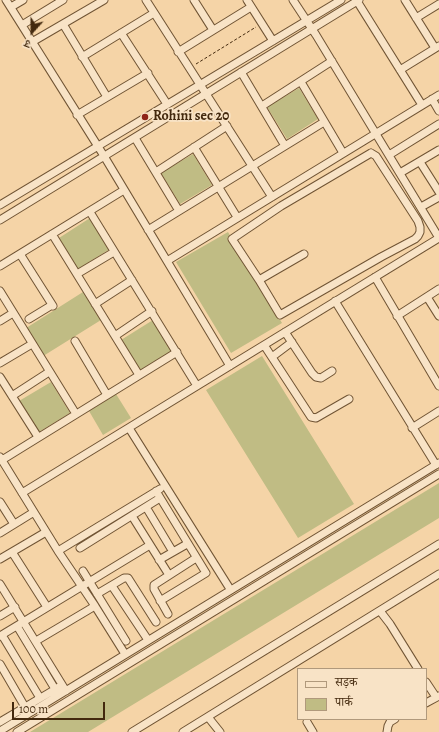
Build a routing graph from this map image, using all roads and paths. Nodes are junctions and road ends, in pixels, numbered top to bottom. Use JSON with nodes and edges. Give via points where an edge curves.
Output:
{"nodes":[{"id":1,"x":6,"y":0,"type":"edge"},
{"id":2,"x":22,"y":0,"type":"edge"},
{"id":3,"x":63,"y":0,"type":"edge"},
{"id":4,"x":146,"y":0,"type":"edge"},
{"id":5,"x":194,"y":0,"type":"edge"},
{"id":6,"x":247,"y":0,"type":"edge"},
{"id":7,"x":293,"y":0,"type":"edge"},
{"id":8,"x":341,"y":0,"type":"edge"},
{"id":9,"x":358,"y":0,"type":"edge"},
{"id":10,"x":405,"y":0,"type":"edge"},
{"id":11,"x":100,"y":1,"type":"edge"},
{"id":12,"x":439,"y":4,"type":"edge"},
{"id":13,"x":10,"y":7,"type":"junction"},
{"id":14,"x":251,"y":7,"type":"junction"},
{"id":15,"x":154,"y":13,"type":"junction"},
{"id":16,"x":416,"y":18,"type":"junction"},
{"id":17,"x":307,"y":21,"type":"junction"},
{"id":18,"x":262,"y":23,"type":"junction"},
{"id":19,"x":63,"y":24,"type":"junction"},
{"id":20,"x":22,"y":25,"type":"junction"},
{"id":21,"x":312,"y":29,"type":"junction"},
{"id":22,"x":213,"y":30,"type":"junction"},
{"id":23,"x":122,"y":33,"type":"junction"},
{"id":24,"x":274,"y":41,"type":"junction"},
{"id":25,"x":32,"y":42,"type":"junction"},
{"id":26,"x":437,"y":47,"type":"edge"},
{"id":27,"x":178,"y":52,"type":"junction"},
{"id":28,"x":82,"y":56,"type":"junction"},
{"id":29,"x":332,"y":62,"type":"junction"},
{"id":30,"x":189,"y":68,"type":"junction"},
{"id":31,"x":400,"y":70,"type":"junction"},
{"id":32,"x":241,"y":72,"type":"junction"},
{"id":33,"x":148,"y":73,"type":"junction"},
{"id":34,"x":300,"y":82,"type":"junction"},
{"id":35,"x":200,"y":84,"type":"junction"},
{"id":36,"x":207,"y":94,"type":"junction"},
{"id":37,"x":439,"y":95,"type":"edge"},
{"id":38,"x":107,"y":97,"type":"junction"},
{"id":39,"x":432,"y":99,"type":"junction"},
{"id":40,"x":167,"y":104,"type":"junction"},
{"id":41,"x":422,"y":105,"type":"junction"},
{"id":42,"x":262,"y":106,"type":"junction"},
{"id":43,"x":439,"y":111,"type":"edge"},
{"id":44,"x":77,"y":115,"type":"junction"},
{"id":45,"x":324,"y":122,"type":"junction"},
{"id":46,"x":439,"y":124,"type":"edge"},
{"id":47,"x":227,"y":126,"type":"junction"},
{"id":48,"x":376,"y":133,"type":"junction"},
{"id":49,"x":135,"y":138,"type":"junction"},
{"id":50,"x":98,"y":146,"type":"junction"},
{"id":51,"x":285,"y":146,"type":"junction"},
{"id":52,"x":194,"y":147,"type":"junction"},
{"id":53,"x":439,"y":150,"type":"edge"},
{"id":54,"x":343,"y":153,"type":"junction"},
{"id":55,"x":389,"y":155,"type":"junction"},
{"id":56,"x":104,"y":156,"type":"junction"},
{"id":57,"x":420,"y":162,"type":"junction"},
{"id":58,"x":252,"y":166,"type":"junction"},
{"id":59,"x":156,"y":172,"type":"junction"},
{"id":60,"x":400,"y":174,"type":"junction"},
{"id":61,"x":218,"y":186,"type":"junction"},
{"id":62,"x":124,"y":190,"type":"junction"},
{"id":63,"x":439,"y":192,"type":"edge"},
{"id":64,"x":272,"y":197,"type":"junction"},
{"id":65,"x":439,"y":197,"type":"edge"},
{"id":66,"x":0,"y":205,"type":"edge"},
{"id":67,"x":421,"y":208,"type":"junction"},
{"id":68,"x":179,"y":211,"type":"junction"},
{"id":69,"x":90,"y":212,"type":"junction"},
{"id":70,"x":237,"y":217,"type":"junction"},
{"id":71,"x":0,"y":220,"type":"edge"},
{"id":72,"x":148,"y":230,"type":"junction"},
{"id":73,"x":52,"y":234,"type":"junction"},
{"id":74,"x":439,"y":238,"type":"edge"},
{"id":75,"x":114,"y":252,"type":"junction"},
{"id":76,"x":20,"y":254,"type":"junction"},
{"id":77,"x":304,"y":254,"type":"dead end"},
{"id":78,"x":381,"y":257,"type":"junction"},
{"id":79,"x":166,"y":261,"type":"junction"},
{"id":80,"x":0,"y":266,"type":"edge"},
{"id":81,"x":388,"y":269,"type":"junction"},
{"id":82,"x":77,"y":274,"type":"junction"},
{"id":83,"x":375,"y":277,"type":"junction"},
{"id":84,"x":132,"y":280,"type":"junction"},
{"id":85,"x":260,"y":280,"type":"junction"},
{"id":86,"x":439,"y":289,"type":"edge"},
{"id":87,"x":0,"y":291,"type":"edge"},
{"id":88,"x":427,"y":297,"type":"junction"},
{"id":89,"x":335,"y":301,"type":"junction"},
{"id":90,"x":95,"y":304,"type":"junction"},
{"id":91,"x":152,"y":311,"type":"junction"},
{"id":92,"x":13,"y":313,"type":"junction"},
{"id":93,"x":398,"y":316,"type":"junction"},
{"id":94,"x":439,"y":316,"type":"edge"},
{"id":95,"x":28,"y":319,"type":"dead end"},
{"id":96,"x":0,"y":321,"type":"edge"},
{"id":97,"x":285,"y":332,"type":"junction"},
{"id":98,"x":115,"y":336,"type":"junction"},
{"id":99,"x":75,"y":341,"type":"dead end"},
{"id":100,"x":292,"y":342,"type":"junction"},
{"id":101,"x":32,"y":344,"type":"junction"},
{"id":102,"x":264,"y":345,"type":"junction"},
{"id":103,"x":177,"y":352,"type":"junction"},
{"id":104,"x":272,"y":357,"type":"junction"},
{"id":105,"x":0,"y":363,"type":"edge"},
{"id":106,"x":230,"y":366,"type":"junction"},
{"id":107,"x":332,"y":371,"type":"dead end"},
{"id":108,"x":49,"y":372,"type":"junction"},
{"id":109,"x":139,"y":375,"type":"junction"},
{"id":110,"x":0,"y":377,"type":"edge"},
{"id":111,"x":197,"y":386,"type":"junction"},
{"id":112,"x":439,"y":386,"type":"edge"},
{"id":113,"x":107,"y":395,"type":"junction"},
{"id":114,"x":12,"y":396,"type":"junction"},
{"id":115,"x":349,"y":399,"type":"dead end"},
{"id":116,"x":439,"y":411,"type":"edge"},
{"id":117,"x":76,"y":414,"type":"junction"},
{"id":118,"x":129,"y":428,"type":"junction"},
{"id":119,"x":412,"y":428,"type":"junction"},
{"id":120,"x":38,"y":437,"type":"junction"},
{"id":121,"x":1,"y":458,"type":"edge"},
{"id":122,"x":437,"y":464,"type":"edge"},
{"id":123,"x":439,"y":474,"type":"edge"},
{"id":124,"x":165,"y":486,"type":"junction"},
{"id":125,"x":22,"y":493,"type":"junction"},
{"id":126,"x":158,"y":495,"type":"junction"},
{"id":127,"x":0,"y":502,"type":"edge"},
{"id":128,"x":146,"y":507,"type":"junction"},
{"id":129,"x":34,"y":512,"type":"junction"},
{"id":130,"x":132,"y":516,"type":"junction"},
{"id":131,"x":14,"y":524,"type":"junction"},
{"id":132,"x":46,"y":532,"type":"junction"},
{"id":133,"x":0,"y":533,"type":"edge"},
{"id":134,"x":187,"y":544,"type":"junction"},
{"id":135,"x":439,"y":544,"type":"edge"},
{"id":136,"x":150,"y":545,"type":"junction"},
{"id":137,"x":80,"y":548,"type":"dead end"},
{"id":138,"x":58,"y":551,"type":"junction"},
{"id":139,"x":12,"y":552,"type":"junction"},
{"id":140,"x":173,"y":552,"type":"junction"},
{"id":141,"x":196,"y":558,"type":"junction"},
{"id":142,"x":0,"y":559,"type":"edge"},
{"id":143,"x":160,"y":560,"type":"junction"},
{"id":144,"x":82,"y":571,"type":"dead end"},
{"id":145,"x":439,"y":574,"type":"edge"},
{"id":146,"x":169,"y":575,"type":"junction"},
{"id":147,"x":90,"y":583,"type":"junction"},
{"id":148,"x":0,"y":585,"type":"edge"},
{"id":149,"x":112,"y":586,"type":"junction"},
{"id":150,"x":81,"y":587,"type":"junction"},
{"id":151,"x":230,"y":590,"type":"junction"},
{"id":152,"x":97,"y":594,"type":"junction"},
{"id":153,"x":160,"y":601,"type":"junction"},
{"id":154,"x":95,"y":606,"type":"junction"},
{"id":155,"x":15,"y":607,"type":"junction"},
{"id":156,"x":47,"y":607,"type":"junction"},
{"id":157,"x":380,"y":611,"type":"junction"},
{"id":158,"x":168,"y":614,"type":"dead end"},
{"id":159,"x":0,"y":616,"type":"edge"},
{"id":160,"x":24,"y":621,"type":"junction"},
{"id":161,"x":156,"y":622,"type":"dead end"},
{"id":162,"x":17,"y":626,"type":"junction"},
{"id":163,"x":1,"y":636,"type":"edge"},
{"id":164,"x":148,"y":640,"type":"junction"},
{"id":165,"x":126,"y":641,"type":"dead end"},
{"id":166,"x":36,"y":642,"type":"junction"},
{"id":167,"x":125,"y":654,"type":"junction"},
{"id":168,"x":0,"y":664,"type":"edge"},
{"id":169,"x":417,"y":668,"type":"edge"},
{"id":170,"x":3,"y":676,"type":"edge"},
{"id":171,"x":427,"y":683,"type":"edge"},
{"id":172,"x":64,"y":688,"type":"junction"},
{"id":173,"x":55,"y":689,"type":"junction"},
{"id":174,"x":437,"y":696,"type":"edge"},
{"id":175,"x":40,"y":698,"type":"junction"},
{"id":176,"x":427,"y":701,"type":"edge"},
{"id":177,"x":26,"y":707,"type":"junction"},
{"id":178,"x":208,"y":716,"type":"junction"},
{"id":179,"x":393,"y":720,"type":"edge"},
{"id":180,"x":0,"y":722,"type":"edge"},
{"id":181,"x":307,"y":722,"type":"dead end"},
{"id":182,"x":0,"y":731,"type":"edge"},
{"id":183,"x":16,"y":732,"type":"edge"},
{"id":184,"x":132,"y":732,"type":"edge"},
{"id":185,"x":185,"y":732,"type":"edge"},
{"id":186,"x":220,"y":732,"type":"edge"},
{"id":187,"x":313,"y":732,"type":"edge"},
{"id":188,"x":387,"y":732,"type":"edge"}],
"edges":[{"from":1,"to":13,"type":"street"},
{"from":2,"to":13,"type":"street"},
{"from":3,"to":20,"type":"street"},
{"from":4,"to":15,"type":"street"},
{"from":5,"to":22,"type":"street"},
{"from":6,"to":14,"type":"street"},
{"from":7,"to":17,"type":"street"},
{"from":8,"to":17,"type":"street"},
{"from":9,"to":21,"type":"street"},
{"from":9,"to":31,"type":"street"},
{"from":10,"to":16,"type":"street"},
{"from":11,"to":19,"type":"street"},
{"from":12,"to":16,"type":"street"},
{"from":13,"to":20,"type":"street"},
{"from":14,"to":18,"type":"street"},
{"from":14,"to":22,"type":"street"},
{"from":15,"to":23,"type":"street"},
{"from":15,"to":27,"type":"street"},
{"from":16,"to":26,"type":"street"},
{"from":17,"to":21,"type":"street"},
{"from":17,"to":24,"type":"street"},
{"from":18,"to":24,"type":"street"},
{"from":18,"to":30,"type":"path"},
{"from":19,"to":25,"type":"street"},
{"from":19,"to":28,"type":"street"},
{"from":20,"to":25,"type":"street"},
{"from":21,"to":29,"type":"street"},
{"from":21,"to":32,"type":"street"},
{"from":22,"to":27,"type":"street"},
{"from":23,"to":28,"type":"street"},
{"from":23,"to":33,"type":"street"},
{"from":24,"to":35,"type":"street"},
{"from":25,"to":44,"type":"street"},
{"from":26,"to":31,"type":"street"},
{"from":27,"to":30,"type":"street"},
{"from":28,"to":38,"type":"street"},
{"from":29,"to":34,"type":"street"},
{"from":29,"to":48,"type":"street"},
{"from":30,"to":35,"type":"street"},
{"from":31,"to":41,"type":"street"},
{"from":32,"to":36,"type":"street"},
{"from":32,"to":42,"type":"street"},
{"from":33,"to":38,"type":"street"},
{"from":33,"to":40,"type":"street"},
{"from":34,"to":42,"type":"street"},
{"from":34,"to":45,"type":"street"},
{"from":35,"to":36,"type":"street"},
{"from":35,"to":40,"type":"street"},
{"from":36,"to":47,"type":"street"},
{"from":36,"to":49,"type":"street"},
{"from":37,"to":39,"type":"street"},
{"from":38,"to":44,"type":"street"},
{"from":39,"to":41,"type":"street"},
{"from":39,"to":43,"type":"street"},
{"from":40,"to":50,"type":"street"},
{"from":41,"to":48,"type":"street"},
{"from":42,"to":51,"type":"street"},
{"from":44,"to":50,"type":"street"},
{"from":45,"to":51,"type":"street"},
{"from":45,"to":54,"type":"street"},
{"from":46,"to":55,"type":"street"},
{"from":47,"to":52,"type":"street"},
{"from":47,"to":58,"type":"street"},
{"from":48,"to":54,"type":"street"},
{"from":48,"to":55,"type":"street"},
{"from":49,"to":56,"type":"street"},
{"from":49,"to":59,"type":"street"},
{"from":50,"to":56,"type":"street"},
{"from":50,"to":66,"type":"street"},
{"from":51,"to":58,"type":"street"},
{"from":52,"to":59,"type":"street"},
{"from":52,"to":61,"type":"street"},
{"from":53,"to":57,"type":"street"},
{"from":54,"to":64,"type":"street"},
{"from":55,"to":60,"type":"street"},
{"from":56,"to":62,"type":"street"},
{"from":56,"to":71,"type":"street"},
{"from":57,"to":60,"type":"street"},
{"from":57,"to":63,"type":"street"},
{"from":58,"to":61,"type":"street"},
{"from":58,"to":64,"type":"street"},
{"from":59,"to":68,"type":"street"},
{"from":60,"to":67,"type":"street"},
{"from":61,"to":68,"type":"street"},
{"from":61,"to":70,"type":"street"},
{"from":62,"to":69,"type":"street"},
{"from":62,"to":72,"type":"street"},
{"from":64,"to":70,"type":"street"},
{"from":65,"to":67,"type":"street"},
{"from":67,"to":74,"type":"street"},
{"from":68,"to":72,"type":"street"},
{"from":69,"to":73,"type":"street"},
{"from":69,"to":75,"type":"street"},
{"from":70,"to":79,"type":"street"},
{"from":72,"to":79,"type":"street"},
{"from":73,"to":76,"type":"street"},
{"from":73,"to":82,"type":"street"},
{"from":74,"to":81,"type":"street"},
{"from":75,"to":82,"type":"street"},
{"from":75,"to":84,"type":"street"},
{"from":76,"to":80,"type":"street"},
{"from":76,"to":95,"type":"street","via":[[53,306]]},
{"from":77,"to":85,"type":"street"},
{"from":78,"to":81,"type":"street"},
{"from":78,"to":85,"type":"street","via":[[280,315]]},
{"from":78,"to":85,"type":"street","via":[[415,239],[420,227],[376,156],[371,153],[264,216],[232,239]]},
{"from":79,"to":106,"type":"street"},
{"from":81,"to":83,"type":"street"},
{"from":82,"to":90,"type":"street"},
{"from":83,"to":89,"type":"street"},
{"from":83,"to":93,"type":"street"},
{"from":84,"to":90,"type":"street"},
{"from":84,"to":91,"type":"street"},
{"from":86,"to":88,"type":"street"},
{"from":87,"to":92,"type":"street"},
{"from":88,"to":93,"type":"street"},
{"from":88,"to":94,"type":"street"},
{"from":89,"to":97,"type":"street"},
{"from":89,"to":119,"type":"street"},
{"from":90,"to":98,"type":"street"},
{"from":91,"to":98,"type":"street"},
{"from":91,"to":103,"type":"street"},
{"from":92,"to":96,"type":"street"},
{"from":92,"to":101,"type":"street"},
{"from":93,"to":112,"type":"street"},
{"from":97,"to":100,"type":"street"},
{"from":97,"to":102,"type":"street"},
{"from":98,"to":109,"type":"street"},
{"from":99,"to":113,"type":"street"},
{"from":100,"to":104,"type":"street"},
{"from":100,"to":107,"type":"street","via":[[316,378],[321,378]]},
{"from":101,"to":105,"type":"street"},
{"from":101,"to":108,"type":"street"},
{"from":102,"to":104,"type":"street"},
{"from":102,"to":106,"type":"street"},
{"from":103,"to":109,"type":"street"},
{"from":103,"to":111,"type":"street"},
{"from":104,"to":115,"type":"street","via":[[311,417],[316,418]]},
{"from":106,"to":111,"type":"street"},
{"from":108,"to":114,"type":"street"},
{"from":108,"to":117,"type":"street"},
{"from":109,"to":113,"type":"street"},
{"from":110,"to":114,"type":"street"},
{"from":111,"to":118,"type":"street"},
{"from":113,"to":117,"type":"street"},
{"from":114,"to":120,"type":"street"},
{"from":116,"to":119,"type":"street"},
{"from":117,"to":120,"type":"street"},
{"from":118,"to":124,"type":"street"},
{"from":118,"to":125,"type":"street"},
{"from":119,"to":122,"type":"street"},
{"from":120,"to":121,"type":"street"},
{"from":121,"to":125,"type":"street"},
{"from":122,"to":151,"type":"street"},
{"from":123,"to":183,"type":"street"},
{"from":124,"to":126,"type":"street"},
{"from":124,"to":151,"type":"street"},
{"from":125,"to":129,"type":"street"},
{"from":126,"to":128,"type":"street"},
{"from":126,"to":134,"type":"street"},
{"from":126,"to":138,"type":"street"},
{"from":127,"to":131,"type":"street"},
{"from":128,"to":130,"type":"street"},
{"from":128,"to":140,"type":"street"},
{"from":129,"to":131,"type":"street"},
{"from":129,"to":132,"type":"street"},
{"from":130,"to":136,"type":"street"},
{"from":130,"to":137,"type":"street"},
{"from":131,"to":133,"type":"street"},
{"from":132,"to":138,"type":"street"},
{"from":132,"to":139,"type":"street"},
{"from":134,"to":140,"type":"street"},
{"from":134,"to":141,"type":"street"},
{"from":135,"to":184,"type":"street"},
{"from":136,"to":143,"type":"street"},
{"from":136,"to":147,"type":"street"},
{"from":138,"to":150,"type":"street"},
{"from":139,"to":142,"type":"street"},
{"from":139,"to":156,"type":"street"},
{"from":140,"to":143,"type":"street"},
{"from":141,"to":146,"type":"street"},
{"from":141,"to":153,"type":"street","via":[[206,573]]},
{"from":143,"to":146,"type":"street"},
{"from":144,"to":147,"type":"street"},
{"from":145,"to":157,"type":"street"},
{"from":146,"to":153,"type":"street","via":[[153,587]]},
{"from":147,"to":150,"type":"street"},
{"from":147,"to":152,"type":"street"},
{"from":148,"to":155,"type":"street"},
{"from":149,"to":152,"type":"street"},
{"from":149,"to":161,"type":"street","via":[[128,578]]},
{"from":149,"to":164,"type":"street"},
{"from":150,"to":154,"type":"street"},
{"from":150,"to":156,"type":"street"},
{"from":151,"to":164,"type":"street"},
{"from":152,"to":165,"type":"street"},
{"from":153,"to":158,"type":"street"},
{"from":154,"to":166,"type":"street"},
{"from":154,"to":167,"type":"street"},
{"from":155,"to":159,"type":"street"},
{"from":155,"to":160,"type":"street"},
{"from":156,"to":160,"type":"street"},
{"from":157,"to":169,"type":"street"},
{"from":157,"to":178,"type":"street"},
{"from":160,"to":162,"type":"street"},
{"from":160,"to":166,"type":"street"},
{"from":162,"to":163,"type":"street"},
{"from":162,"to":173,"type":"street"},
{"from":163,"to":175,"type":"street"},
{"from":164,"to":167,"type":"street"},
{"from":166,"to":172,"type":"street"},
{"from":167,"to":172,"type":"street"},
{"from":168,"to":170,"type":"street"},
{"from":170,"to":177,"type":"street"},
{"from":171,"to":174,"type":"street"},
{"from":172,"to":173,"type":"street"},
{"from":172,"to":182,"type":"street"},
{"from":173,"to":175,"type":"street"},
{"from":174,"to":176,"type":"street"},
{"from":175,"to":177,"type":"street"},
{"from":177,"to":180,"type":"street"},
{"from":178,"to":185,"type":"street"},
{"from":178,"to":186,"type":"street"},
{"from":179,"to":188,"type":"street","via":[[390,722]]},
{"from":181,"to":187,"type":"street"}]}
